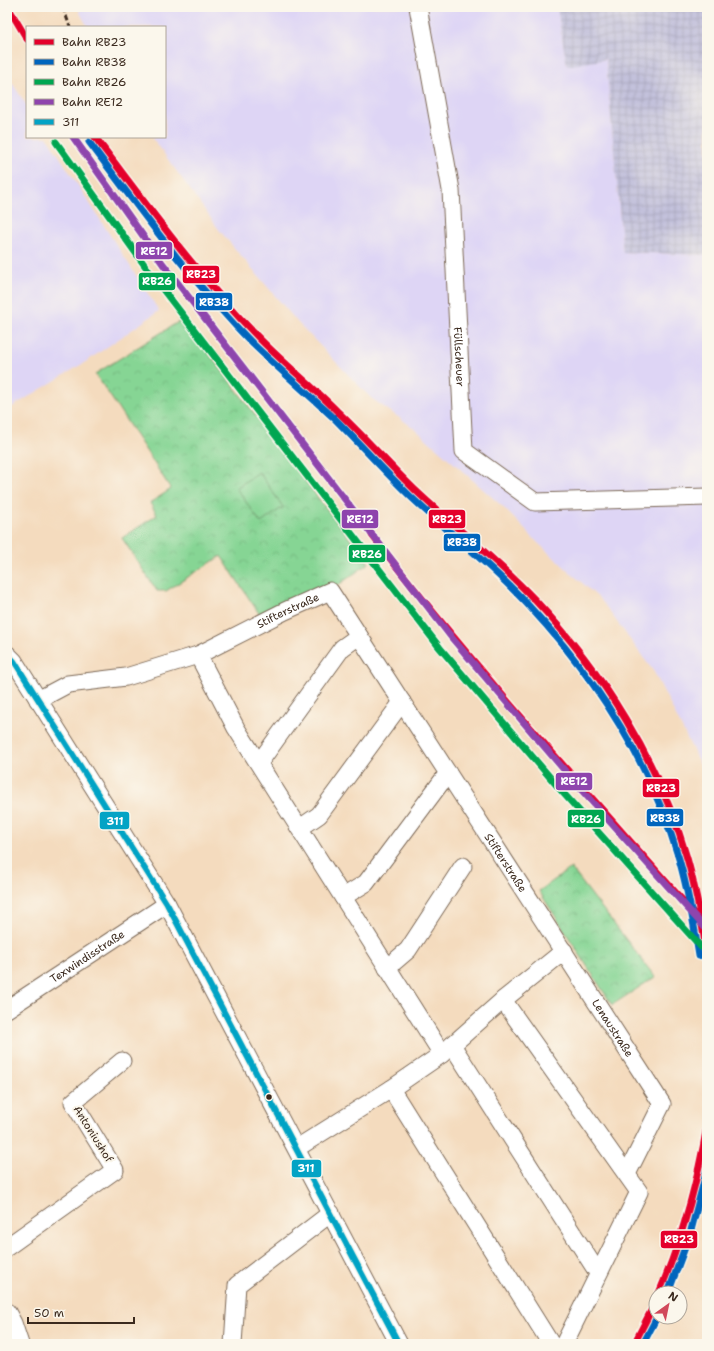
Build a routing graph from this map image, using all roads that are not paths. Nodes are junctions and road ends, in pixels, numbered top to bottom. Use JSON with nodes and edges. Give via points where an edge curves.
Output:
{"nodes":[{"id":1,"x":418,"y":7,"type":"edge"},
{"id":2,"x":707,"y":497,"type":"edge"},
{"id":3,"x":359,"y":636,"type":"junction"},
{"id":4,"x":7,"y":654,"type":"edge"},
{"id":5,"x":198,"y":655,"type":"junction"},
{"id":6,"x":38,"y":700,"type":"junction"},
{"id":7,"x":402,"y":702,"type":"junction"},
{"id":8,"x":259,"y":763,"type":"junction"},
{"id":9,"x":448,"y":773,"type":"junction"},
{"id":10,"x":300,"y":828,"type":"junction"},
{"id":11,"x":464,"y":866,"type":"dead end"},
{"id":12,"x":343,"y":897,"type":"junction"},
{"id":13,"x":167,"y":904,"type":"junction"},
{"id":14,"x":564,"y":951,"type":"junction"},
{"id":15,"x":387,"y":968,"type":"junction"},
{"id":16,"x":503,"y":1000,"type":"junction"},
{"id":17,"x":7,"y":1009,"type":"edge"},
{"id":18,"x":447,"y":1050,"type":"junction"},
{"id":19,"x":122,"y":1061,"type":"dead end"},
{"id":20,"x":391,"y":1089,"type":"junction"},
{"id":21,"x":297,"y":1148,"type":"junction"},
{"id":22,"x":627,"y":1174,"type":"junction"},
{"id":23,"x":331,"y":1213,"type":"junction"},
{"id":24,"x":7,"y":1247,"type":"edge"},
{"id":25,"x":598,"y":1273,"type":"junction"},
{"id":26,"x":7,"y":1312,"type":"edge"},
{"id":27,"x":20,"y":1344,"type":"edge"},
{"id":28,"x":233,"y":1344,"type":"edge"},
{"id":29,"x":399,"y":1344,"type":"edge"},
{"id":30,"x":551,"y":1344,"type":"edge"},
{"id":31,"x":564,"y":1344,"type":"edge"}],
"edges":[{"from":1,"to":2,"type":"street","name":"Füllscheuer","via":[[452,190],[464,451],[535,502]]},
{"from":3,"to":5,"type":"street","name":"Stifterstraße","via":[[330,591]]},
{"from":3,"to":7,"type":"street","name":"Stifterstraße"},
{"from":3,"to":8,"type":"street","via":[[342,648]]},
{"from":4,"to":6,"type":"street"},
{"from":5,"to":6,"type":"street","name":"Stifterstraße","via":[[126,677],[68,684]]},
{"from":5,"to":8,"type":"street","via":[[236,728]]},
{"from":6,"to":13,"type":"street"},
{"from":7,"to":9,"type":"street","name":"Stifterstraße"},
{"from":7,"to":10,"type":"street","via":[[319,815]]},
{"from":8,"to":10,"type":"street"},
{"from":9,"to":12,"type":"street","via":[[366,883]]},
{"from":9,"to":14,"type":"street","name":"Stifterstraße"},
{"from":10,"to":12,"type":"street"},
{"from":11,"to":15,"type":"street","via":[[408,950]]},
{"from":12,"to":15,"type":"street"},
{"from":13,"to":17,"type":"street","name":"Texwindisstraße"},
{"from":13,"to":21,"type":"street"},
{"from":14,"to":16,"type":"street"},
{"from":14,"to":22,"type":"street","name":"Lenaustraße","via":[[662,1104]]},
{"from":15,"to":18,"type":"street"},
{"from":16,"to":18,"type":"street"},
{"from":16,"to":22,"type":"street"},
{"from":18,"to":20,"type":"street"},
{"from":18,"to":25,"type":"street"},
{"from":19,"to":24,"type":"street","name":"Antoniushof","via":[[73,1102],[116,1170]]},
{"from":20,"to":21,"type":"street"},
{"from":20,"to":30,"type":"street"},
{"from":21,"to":23,"type":"street"},
{"from":22,"to":25,"type":"street","via":[[639,1192]]},
{"from":23,"to":28,"type":"street","via":[[237,1286]]},
{"from":23,"to":29,"type":"street"},
{"from":25,"to":31,"type":"street"},
{"from":26,"to":27,"type":"street"}]}
